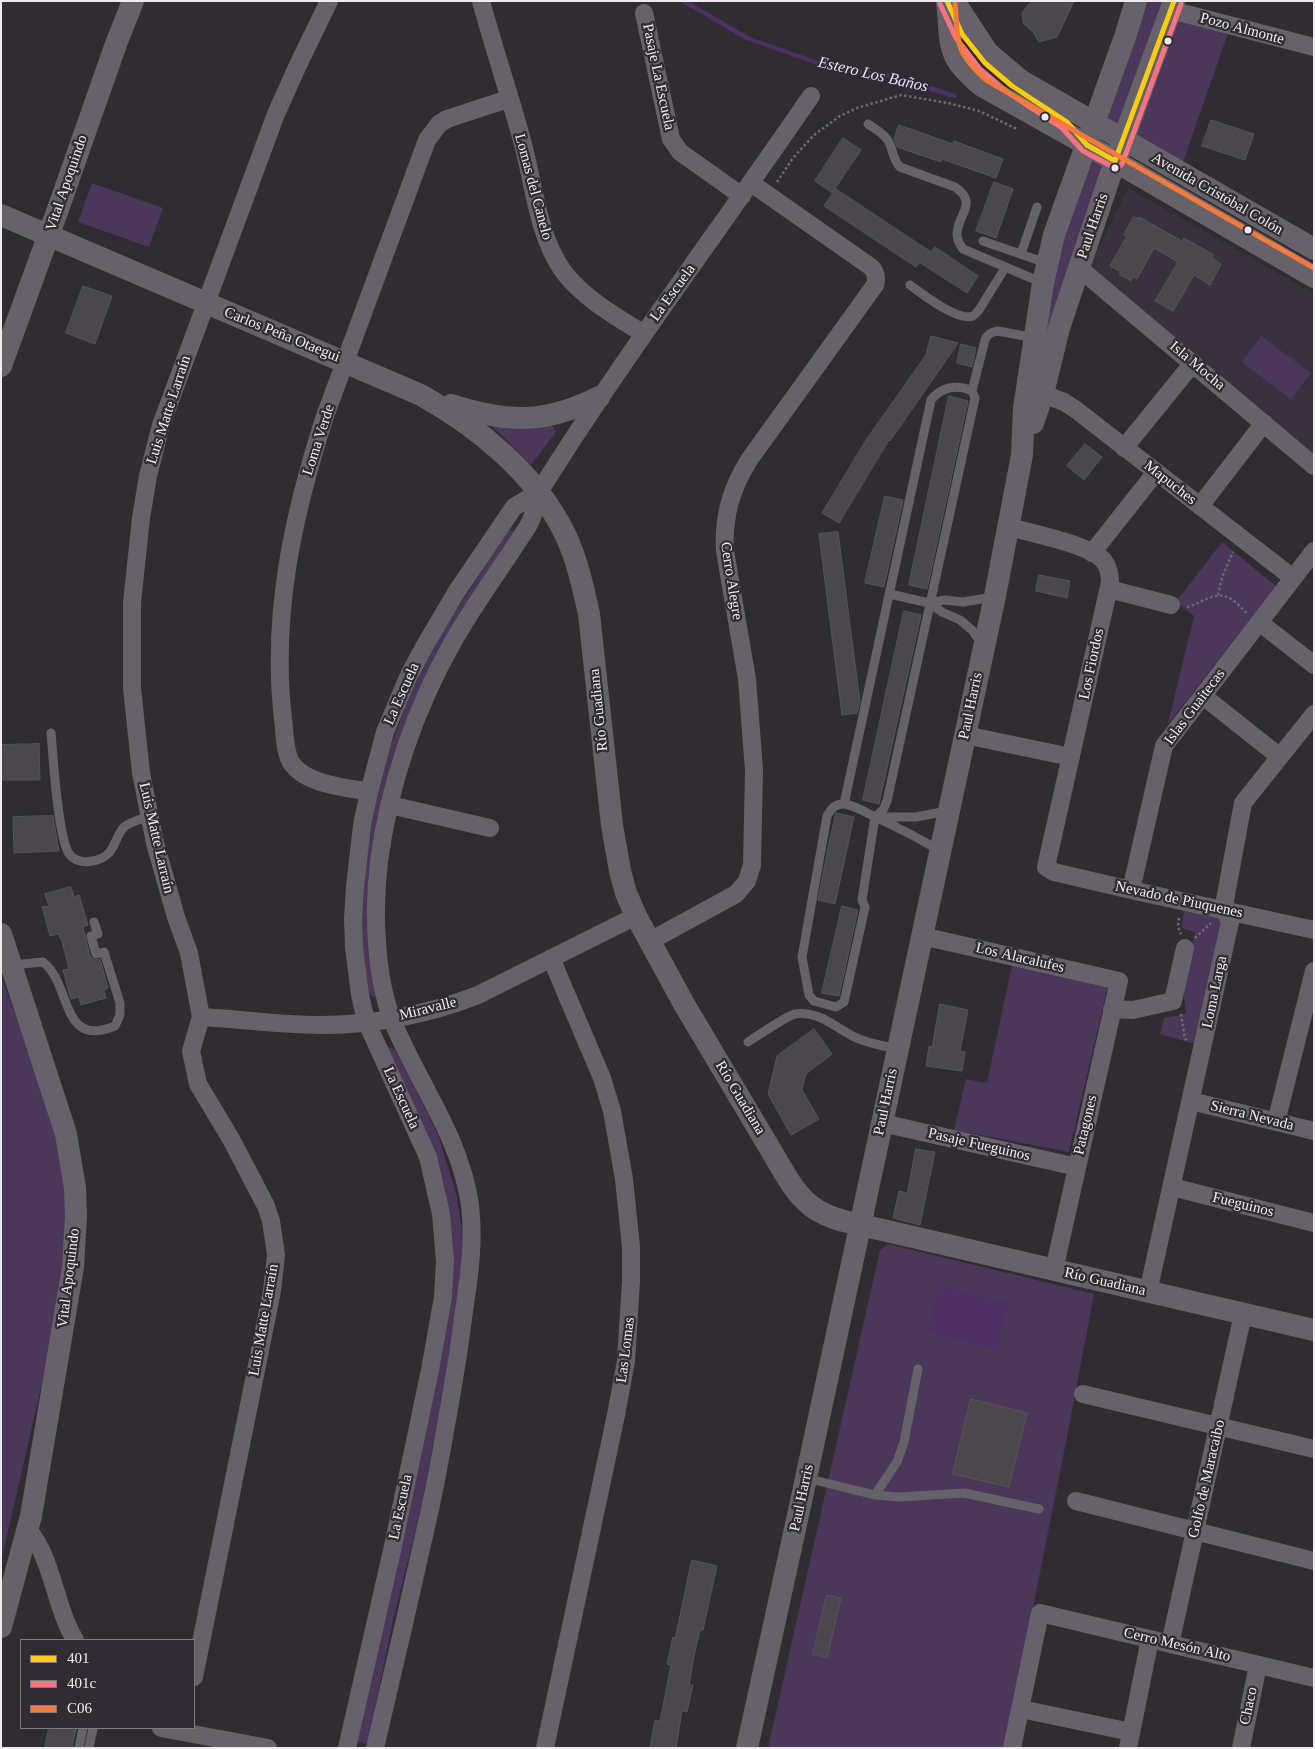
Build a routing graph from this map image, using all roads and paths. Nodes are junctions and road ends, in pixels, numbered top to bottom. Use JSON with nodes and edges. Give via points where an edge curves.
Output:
{"nodes":[{"id":1,"x":133,"y":1,"type":"edge"},
{"id":2,"x":329,"y":1,"type":"edge"},
{"id":3,"x":481,"y":1,"type":"edge"},
{"id":4,"x":1136,"y":1,"type":"edge"},
{"id":5,"x":950,"y":2,"type":"edge"},
{"id":6,"x":1172,"y":6,"type":"edge"},
{"id":7,"x":644,"y":13,"type":"dead end"},
{"id":8,"x":1314,"y":48,"type":"edge"},
{"id":9,"x":811,"y":96,"type":"dead end"},
{"id":10,"x":508,"y":99,"type":"junction"},
{"id":11,"x":868,"y":124,"type":"dead end"},
{"id":12,"x":1095,"y":124,"type":"junction"},
{"id":13,"x":1022,"y":131,"type":"dead end"},
{"id":14,"x":1123,"y":139,"type":"junction"},
{"id":15,"x":1087,"y":145,"type":"junction"},
{"id":16,"x":1115,"y":162,"type":"junction"},
{"id":17,"x":747,"y":189,"type":"junction"},
{"id":18,"x":768,"y":195,"type":"junction"},
{"id":19,"x":1037,"y":207,"type":"dead end"},
{"id":20,"x":1,"y":215,"type":"edge"},
{"id":21,"x":49,"y":235,"type":"junction"},
{"id":22,"x":983,"y":241,"type":"dead end"},
{"id":23,"x":1314,"y":249,"type":"edge"},
{"id":24,"x":1021,"y":254,"type":"junction"},
{"id":25,"x":1046,"y":267,"type":"junction"},
{"id":26,"x":1005,"y":268,"type":"junction"},
{"id":27,"x":1076,"y":276,"type":"junction"},
{"id":28,"x":1314,"y":277,"type":"edge"},
{"id":29,"x":910,"y":286,"type":"dead end"},
{"id":30,"x":206,"y":304,"type":"junction"},
{"id":31,"x":644,"y":334,"type":"junction"},
{"id":32,"x":1035,"y":338,"type":"junction"},
{"id":33,"x":346,"y":362,"type":"junction"},
{"id":34,"x":1193,"y":363,"type":"junction"},
{"id":35,"x":1,"y":366,"type":"edge"},
{"id":36,"x":972,"y":391,"type":"junction"},
{"id":37,"x":422,"y":394,"type":"junction"},
{"id":38,"x":1043,"y":394,"type":"junction"},
{"id":39,"x":599,"y":398,"type":"junction"},
{"id":40,"x":1264,"y":423,"type":"junction"},
{"id":41,"x":1124,"y":448,"type":"junction"},
{"id":42,"x":1022,"y":455,"type":"junction"},
{"id":43,"x":1314,"y":466,"type":"edge"},
{"id":44,"x":1156,"y":472,"type":"junction"},
{"id":45,"x":539,"y":492,"type":"junction"},
{"id":46,"x":1200,"y":506,"type":"junction"},
{"id":47,"x":1009,"y":526,"type":"junction"},
{"id":48,"x":1243,"y":539,"type":"junction"},
{"id":49,"x":1314,"y":551,"type":"edge"},
{"id":50,"x":1092,"y":553,"type":"junction"},
{"id":51,"x":1293,"y":578,"type":"junction"},
{"id":52,"x":1108,"y":589,"type":"junction"},
{"id":53,"x":890,"y":594,"type":"junction"},
{"id":54,"x":995,"y":596,"type":"junction"},
{"id":55,"x":1218,"y":596,"type":"junction"},
{"id":56,"x":929,"y":603,"type":"junction"},
{"id":57,"x":1171,"y":605,"type":"joint"},
{"id":58,"x":1259,"y":622,"type":"junction"},
{"id":59,"x":984,"y":647,"type":"junction"},
{"id":60,"x":1314,"y":665,"type":"edge"},
{"id":61,"x":1203,"y":696,"type":"junction"},
{"id":62,"x":1311,"y":723,"type":"edge"},
{"id":63,"x":51,"y":733,"type":"dead end"},
{"id":64,"x":965,"y":735,"type":"junction"},
{"id":65,"x":1071,"y":757,"type":"junction"},
{"id":66,"x":1280,"y":757,"type":"junction"},
{"id":67,"x":369,"y":792,"type":"junction"},
{"id":68,"x":844,"y":804,"type":"junction"},
{"id":69,"x":390,"y":806,"type":"junction"},
{"id":70,"x":949,"y":810,"type":"junction"},
{"id":71,"x":148,"y":816,"type":"junction"},
{"id":72,"x":875,"y":817,"type":"junction"},
{"id":73,"x":490,"y":828,"type":"dead end"},
{"id":74,"x":940,"y":851,"type":"junction"},
{"id":75,"x":1046,"y":867,"type":"joint"},
{"id":76,"x":1131,"y":890,"type":"junction"},
{"id":77,"x":1225,"y":910,"type":"junction"},
{"id":78,"x":636,"y":916,"type":"junction"},
{"id":79,"x":94,"y":922,"type":"dead end"},
{"id":80,"x":1314,"y":930,"type":"edge"},
{"id":81,"x":1,"y":934,"type":"edge"},
{"id":82,"x":922,"y":936,"type":"junction"},
{"id":83,"x":650,"y":941,"type":"junction"},
{"id":84,"x":1185,"y":948,"type":"joint"},
{"id":85,"x":551,"y":958,"type":"junction"},
{"id":86,"x":12,"y":965,"type":"junction"},
{"id":87,"x":1314,"y":971,"type":"edge"},
{"id":88,"x":1119,"y":981,"type":"joint"},
{"id":89,"x":1112,"y":1009,"type":"junction"},
{"id":90,"x":1181,"y":1014,"type":"dead end"},
{"id":91,"x":201,"y":1017,"type":"junction"},
{"id":92,"x":392,"y":1018,"type":"junction"},
{"id":93,"x":366,"y":1021,"type":"junction"},
{"id":94,"x":1185,"y":1039,"type":"dead end"},
{"id":95,"x":748,"y":1042,"type":"dead end"},
{"id":96,"x":898,"y":1049,"type":"junction"},
{"id":97,"x":1191,"y":1101,"type":"junction"},
{"id":98,"x":1276,"y":1122,"type":"junction"},
{"id":99,"x":882,"y":1123,"type":"junction"},
{"id":100,"x":1314,"y":1131,"type":"edge"},
{"id":101,"x":1077,"y":1167,"type":"junction"},
{"id":102,"x":1172,"y":1187,"type":"junction"},
{"id":103,"x":1314,"y":1223,"type":"edge"},
{"id":104,"x":860,"y":1225,"type":"junction"},
{"id":105,"x":1054,"y":1270,"type":"junction"},
{"id":106,"x":1148,"y":1292,"type":"junction"},
{"id":107,"x":1243,"y":1314,"type":"junction"},
{"id":108,"x":1314,"y":1330,"type":"edge"},
{"id":109,"x":918,"y":1369,"type":"dead end"},
{"id":110,"x":1083,"y":1394,"type":"dead end"},
{"id":111,"x":1218,"y":1426,"type":"junction"},
{"id":112,"x":1314,"y":1448,"type":"edge"},
{"id":113,"x":806,"y":1478,"type":"junction"},
{"id":114,"x":875,"y":1495,"type":"junction"},
{"id":115,"x":1076,"y":1501,"type":"dead end"},
{"id":116,"x":1039,"y":1509,"type":"dead end"},
{"id":117,"x":28,"y":1528,"type":"junction"},
{"id":118,"x":1195,"y":1531,"type":"junction"},
{"id":119,"x":1314,"y":1562,"type":"edge"},
{"id":120,"x":1,"y":1627,"type":"edge"},
{"id":121,"x":74,"y":1639,"type":"edge"},
{"id":122,"x":1150,"y":1639,"type":"junction"},
{"id":123,"x":1170,"y":1644,"type":"junction"},
{"id":124,"x":1258,"y":1664,"type":"junction"},
{"id":125,"x":195,"y":1672,"type":"edge"},
{"id":126,"x":1314,"y":1678,"type":"edge"},
{"id":127,"x":1021,"y":1709,"type":"junction"},
{"id":128,"x":83,"y":1729,"type":"edge"},
{"id":129,"x":93,"y":1729,"type":"edge"},
{"id":130,"x":164,"y":1729,"type":"edge"},
{"id":131,"x":182,"y":1736,"type":"edge"},
{"id":132,"x":1130,"y":1740,"type":"edge"},
{"id":133,"x":79,"y":1748,"type":"edge"},
{"id":134,"x":89,"y":1748,"type":"edge"},
{"id":135,"x":268,"y":1748,"type":"edge"},
{"id":136,"x":347,"y":1748,"type":"edge"},
{"id":137,"x":375,"y":1748,"type":"edge"},
{"id":138,"x":545,"y":1748,"type":"edge"},
{"id":139,"x":747,"y":1748,"type":"edge"},
{"id":140,"x":1012,"y":1748,"type":"edge"},
{"id":141,"x":1241,"y":1748,"type":"edge"}],
"edges":[{"from":1,"to":21,"type":"street","name":"Vital Apoquindo"},
{"from":2,"to":30,"type":"street","name":"Luis Matte Larraín","via":[[276,114]]},
{"from":3,"to":10,"type":"street","name":"Lomas del Canelo"},
{"from":4,"to":12,"type":"street","name":"Paul Harris"},
{"from":5,"to":12,"type":"street","name":"Avenida Cristóbal Colón","via":[[1003,67]]},
{"from":5,"to":15,"type":"street","name":"Avenida Cristóbal Colón","via":[[949,41],[954,55],[971,77]]},
{"from":6,"to":8,"type":"street","name":"Pozo Almonte"},
{"from":6,"to":14,"type":"street","name":"Paul Harris"},
{"from":7,"to":17,"type":"street","name":"Pasaje La Escuela","via":[[670,139],[680,152]]},
{"from":9,"to":17,"type":"street","name":"La Escuela"},
{"from":10,"to":31,"type":"street","name":"Lomas del Canelo","via":[[554,257],[580,290]]},
{"from":10,"to":33,"type":"street","name":"Loma Verde","via":[[447,119],[426,140]]},
{"from":11,"to":26,"type":"lane","via":[[886,136],[900,167],[962,191],[967,206],[957,231],[960,244],[969,253]]},
{"from":12,"to":14,"type":"street","name":"Avenida Cristóbal Colón"},
{"from":12,"to":15,"type":"street","name":"Paul Harris"},
{"from":13,"to":18,"type":"path","via":[[979,111],[901,95],[856,108],[820,130],[793,158]]},
{"from":14,"to":16,"type":"street","name":"Paul Harris"},
{"from":14,"to":23,"type":"street","name":"Avenida Cristóbal Colón"},
{"from":15,"to":16,"type":"street","name":"Avenida Cristóbal Colón"},
{"from":15,"to":25,"type":"street","name":"Paul Harris"},
{"from":16,"to":27,"type":"street","name":"Paul Harris"},
{"from":16,"to":28,"type":"street","name":"Avenida Cristóbal Colón"},
{"from":17,"to":18,"type":"street","name":"Cerro Alegre"},
{"from":17,"to":31,"type":"street","name":"La Escuela"},
{"from":18,"to":83,"type":"street","name":"Cerro Alegre","via":[[871,266],[876,280],[749,460],[728,504],[725,551],[747,679],[754,770],[750,873],[736,894]]},
{"from":19,"to":24,"type":"lane"},
{"from":20,"to":21,"type":"street","name":"Carlos Peña Otaegui"},
{"from":21,"to":30,"type":"street","name":"Carlos Peña Otaegui"},
{"from":21,"to":35,"type":"street","name":"Vital Apoquindo"},
{"from":22,"to":24,"type":"lane"},
{"from":24,"to":25,"type":"lane"},
{"from":25,"to":26,"type":"lane"},
{"from":25,"to":27,"type":"street","via":[[1070,278]]},
{"from":25,"to":32,"type":"street","name":"Paul Harris"},
{"from":26,"to":29,"type":"lane","via":[[973,316],[956,315]]},
{"from":27,"to":34,"type":"street","name":"Isla Mocha"},
{"from":27,"to":38,"type":"street","name":"Paul Harris"},
{"from":30,"to":33,"type":"street","name":"Carlos Peña Otaegui"},
{"from":30,"to":71,"type":"street","name":"Luis Matte Larraín","via":[[161,425],[148,476],[136,560],[132,688]]},
{"from":31,"to":39,"type":"street","name":"La Escuela"},
{"from":32,"to":36,"type":"lane","via":[[998,332],[986,336]]},
{"from":32,"to":42,"type":"street","name":"Paul Harris","via":[[1024,408]]},
{"from":33,"to":37,"type":"street","name":"Carlos Peña Otaegui"},
{"from":33,"to":67,"type":"street","name":"Loma Verde","via":[[312,457],[292,539],[279,634],[281,703],[286,748],[291,762],[302,773],[319,782]]},
{"from":34,"to":40,"type":"street","name":"Isla Mocha"},
{"from":34,"to":41,"type":"street"},
{"from":36,"to":53,"type":"lane","via":[[964,387],[946,388],[931,400]]},
{"from":36,"to":56,"type":"lane","via":[[975,398]]},
{"from":37,"to":39,"type":"street","via":[[489,416],[512,418],[557,414]]},
{"from":37,"to":45,"type":"street","name":"Carlos Peña Otaegui","via":[[480,433]]},
{"from":38,"to":41,"type":"street","name":"Mapuches","via":[[1075,409]]},
{"from":38,"to":42,"type":"street","name":"Paul Harris"},
{"from":39,"to":45,"type":"street","name":"La Escuela"},
{"from":40,"to":43,"type":"street","name":"Isla Mocha"},
{"from":40,"to":46,"type":"street"},
{"from":41,"to":44,"type":"street","name":"Mapuches"},
{"from":42,"to":47,"type":"street","name":"Paul Harris"},
{"from":44,"to":46,"type":"street","name":"Mapuches"},
{"from":44,"to":50,"type":"street"},
{"from":45,"to":67,"type":"street","name":"La Escuela","via":[[514,506],[440,618],[396,704]]},
{"from":45,"to":69,"type":"street","name":"La Escuela","via":[[532,519],[471,612],[420,709]]},
{"from":45,"to":78,"type":"street","name":"Río Guadiana","via":[[565,534],[589,614],[614,840],[626,893]]},
{"from":46,"to":48,"type":"street","name":"Mapuches"},
{"from":47,"to":50,"type":"street","name":"Los Fiordos"},
{"from":47,"to":54,"type":"street","name":"Paul Harris"},
{"from":48,"to":51,"type":"street","name":"Mapuches"},
{"from":48,"to":55,"type":"path","via":[[1227,564]]},
{"from":49,"to":51,"type":"street","name":"Islas Guaitecas"},
{"from":50,"to":52,"type":"street","name":"Los Fiordos","via":[[1107,567]]},
{"from":51,"to":58,"type":"street","name":"Islas Guaitecas"},
{"from":52,"to":57,"type":"street"},
{"from":52,"to":65,"type":"street","name":"Los Fiordos"},
{"from":53,"to":56,"type":"lane"},
{"from":53,"to":68,"type":"lane"},
{"from":54,"to":56,"type":"lane","via":[[963,602],[945,600]]},
{"from":54,"to":59,"type":"street","name":"Paul Harris"},
{"from":55,"to":57,"type":"path","via":[[1188,607]]},
{"from":55,"to":58,"type":"path","via":[[1230,598]]},
{"from":56,"to":59,"type":"lane","via":[[960,620]]},
{"from":56,"to":72,"type":"lane","via":[[887,800]]},
{"from":58,"to":60,"type":"street"},
{"from":58,"to":61,"type":"street","name":"Islas Guaitecas"},
{"from":59,"to":64,"type":"street","name":"Paul Harris"},
{"from":61,"to":66,"type":"street"},
{"from":61,"to":76,"type":"street","name":"Islas Guaitecas","via":[[1164,746]]},
{"from":62,"to":66,"type":"street","name":"Loma Larga"},
{"from":63,"to":71,"type":"lane","via":[[57,796],[65,844],[70,854],[82,862],[104,857],[113,849],[118,835],[126,826]]},
{"from":64,"to":65,"type":"street"},
{"from":64,"to":70,"type":"street","name":"Paul Harris"},
{"from":65,"to":75,"type":"street","name":"Los Fiordos"},
{"from":66,"to":77,"type":"street","name":"Loma Larga","via":[[1243,803]]},
{"from":67,"to":93,"type":"street","name":"La Escuela","via":[[358,858],[353,919],[358,988]]},
{"from":68,"to":72,"type":"lane"},
{"from":68,"to":72,"type":"lane","via":[[835,805],[827,816],[802,957],[809,995],[820,1004],[836,1006],[844,1002],[864,907],[862,900]]},
{"from":69,"to":73,"type":"street"},
{"from":69,"to":92,"type":"street","name":"La Escuela","via":[[379,861],[375,917],[382,976]]},
{"from":70,"to":72,"type":"lane","via":[[916,818]]},
{"from":70,"to":74,"type":"street","name":"Paul Harris"},
{"from":71,"to":91,"type":"street","name":"Luis Matte Larraín","via":[[164,880],[189,953]]},
{"from":72,"to":74,"type":"lane"},
{"from":74,"to":82,"type":"street","name":"Paul Harris"},
{"from":75,"to":76,"type":"street","name":"Nevado de Piuquenes","via":[[1054,872]]},
{"from":76,"to":77,"type":"street","name":"Nevado de Piuquenes"},
{"from":77,"to":80,"type":"street","name":"Nevado de Piuquenes"},
{"from":77,"to":84,"type":"path"},
{"from":77,"to":97,"type":"street","name":"Loma Larga","via":[[1230,922]]},
{"from":78,"to":83,"type":"street","name":"Río Guadiana"},
{"from":78,"to":85,"type":"street","name":"Miravalle"},
{"from":79,"to":86,"type":"lane","via":[[98,934],[91,936],[96,954],[104,952],[120,1003],[120,1015],[115,1026],[92,1032],[82,1028],[74,1020],[48,965],[43,962]]},
{"from":81,"to":86,"type":"street","name":"Vital Apoquindo"},
{"from":82,"to":88,"type":"street","name":"Los Alacalufes"},
{"from":82,"to":96,"type":"street","name":"Paul Harris"},
{"from":83,"to":104,"type":"street","name":"Río Guadiana","via":[[796,1191],[806,1204],[819,1212]]},
{"from":84,"to":89,"type":"street","via":[[1173,1001],[1133,1010]]},
{"from":85,"to":92,"type":"street","name":"Miravalle","via":[[478,995],[421,1013]]},
{"from":85,"to":138,"type":"street","name":"Las Lomas","via":[[602,1078],[612,1111],[628,1213],[631,1282],[625,1370]]},
{"from":86,"to":117,"type":"street","name":"Vital Apoquindo","via":[[66,1134],[76,1216],[74,1267]]},
{"from":87,"to":98,"type":"street"},
{"from":88,"to":89,"type":"street","name":"Patagones"},
{"from":89,"to":101,"type":"street","name":"Patagones"},
{"from":90,"to":94,"type":"path"},
{"from":91,"to":93,"type":"street","name":"Miravalle","via":[[320,1025]]},
{"from":91,"to":125,"type":"street","name":"Luis Matte Larraín","via":[[191,1051],[198,1084],[260,1191],[271,1221],[276,1255],[272,1291]]},
{"from":92,"to":93,"type":"street","name":"Miravalle"},
{"from":92,"to":137,"type":"street","name":"La Escuela","via":[[455,1147],[466,1186],[472,1248],[455,1373],[429,1514]]},
{"from":93,"to":136,"type":"street","name":"La Escuela","via":[[428,1157],[441,1214],[444,1279],[426,1388]]},
{"from":95,"to":96,"type":"lane","via":[[794,1014],[820,1017],[862,1040]]},
{"from":96,"to":99,"type":"street","name":"Paul Harris"},
{"from":97,"to":98,"type":"street","name":"Sierra Nevada"},
{"from":97,"to":102,"type":"street","name":"Loma Larga"},
{"from":98,"to":100,"type":"street","name":"Sierra Nevada"},
{"from":99,"to":101,"type":"street","name":"Pasaje Fueguinos"},
{"from":99,"to":104,"type":"street","name":"Paul Harris"},
{"from":101,"to":105,"type":"street","name":"Patagones"},
{"from":102,"to":103,"type":"street","name":"Fueguinos"},
{"from":102,"to":106,"type":"street","name":"Loma Larga"},
{"from":104,"to":105,"type":"street","name":"Río Guadiana"},
{"from":104,"to":113,"type":"street","name":"Paul Harris"},
{"from":105,"to":106,"type":"street","name":"Río Guadiana"},
{"from":106,"to":107,"type":"street","name":"Río Guadiana"},
{"from":107,"to":108,"type":"street","name":"Río Guadiana"},
{"from":107,"to":111,"type":"street","name":"Golfo de Maracaibo"},
{"from":109,"to":114,"type":"lane","via":[[902,1448],[897,1462]]},
{"from":110,"to":111,"type":"street"},
{"from":111,"to":112,"type":"street"},
{"from":111,"to":118,"type":"street","name":"Golfo de Maracaibo"},
{"from":113,"to":114,"type":"lane"},
{"from":113,"to":139,"type":"street","name":"Paul Harris"},
{"from":114,"to":116,"type":"lane","via":[[899,1497],[954,1492]]},
{"from":115,"to":118,"type":"street"},
{"from":117,"to":120,"type":"street","name":"Vital Apoquindo"},
{"from":117,"to":121,"type":"street","via":[[42,1550],[61,1610]]},
{"from":118,"to":119,"type":"street"},
{"from":118,"to":123,"type":"street","name":"Golfo de Maracaibo"},
{"from":122,"to":123,"type":"street","name":"Cerro Mesón Alto"},
{"from":122,"to":127,"type":"street","name":"Cerro Mesón Alto","via":[[1040,1613]]},
{"from":122,"to":132,"type":"street"},
{"from":123,"to":124,"type":"street","name":"Cerro Mesón Alto"},
{"from":124,"to":126,"type":"street","name":"Cerro Mesón Alto"},
{"from":124,"to":141,"type":"street","name":"Chaco"},
{"from":127,"to":132,"type":"street"},
{"from":127,"to":140,"type":"street"},
{"from":128,"to":133,"type":"lane"},
{"from":129,"to":134,"type":"lane"},
{"from":130,"to":131,"type":"street"},
{"from":131,"to":135,"type":"street"}]}
